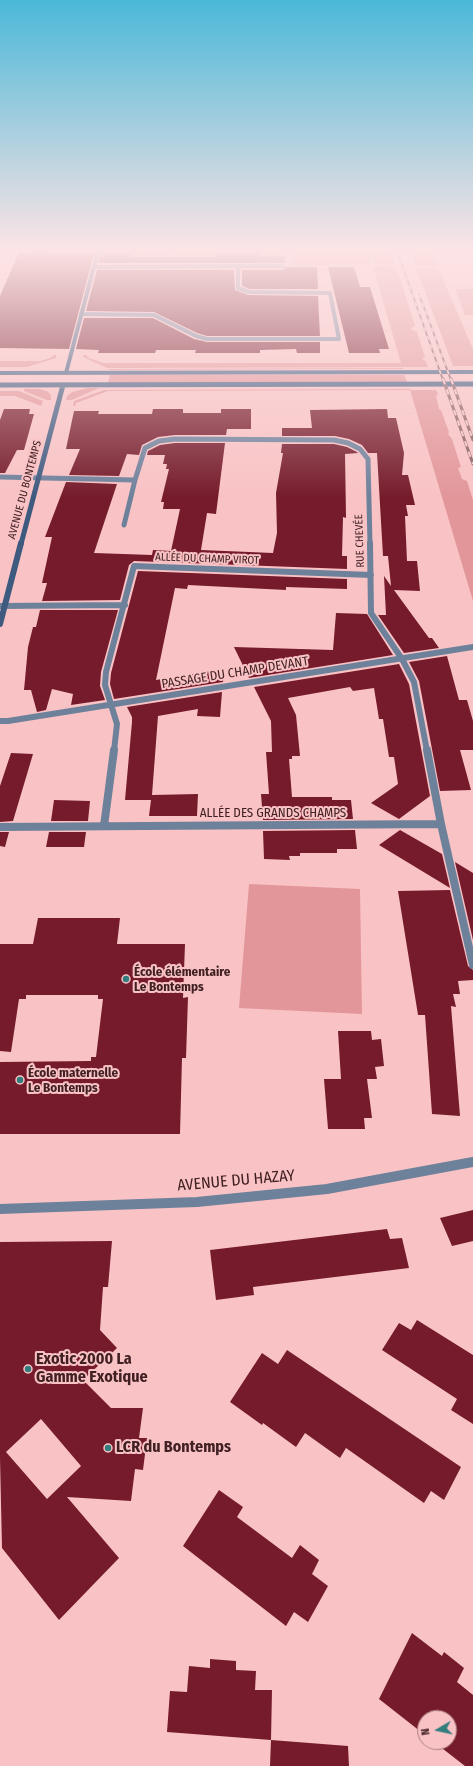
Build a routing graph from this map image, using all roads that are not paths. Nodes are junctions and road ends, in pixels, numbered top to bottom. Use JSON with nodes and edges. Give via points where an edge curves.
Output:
{"nodes":[{"id":1,"x":77,"y":333,"type":"edge"},
{"id":2,"x":191,"y":333,"type":"edge"},
{"id":3,"x":338,"y":333,"type":"edge"},
{"id":4,"x":473,"y":372,"type":"edge"},
{"id":5,"x":0,"y":373,"type":"edge"},
{"id":6,"x":68,"y":374,"type":"junction"},
{"id":7,"x":61,"y":376,"type":"dead end"},
{"id":8,"x":63,"y":383,"type":"junction"},
{"id":9,"x":473,"y":384,"type":"edge"},
{"id":10,"x":0,"y":385,"type":"edge"},
{"id":11,"x":0,"y":477,"type":"edge"},
{"id":12,"x":39,"y":478,"type":"junction"},
{"id":13,"x":135,"y":480,"type":"junction"},
{"id":14,"x":124,"y":525,"type":"dead end"},
{"id":15,"x":371,"y":575,"type":"junction"},
{"id":16,"x":125,"y":605,"type":"junction"},
{"id":17,"x":2,"y":606,"type":"edge"},
{"id":18,"x":0,"y":624,"type":"edge"},
{"id":19,"x":473,"y":647,"type":"edge"},
{"id":20,"x":402,"y":659,"type":"junction"},
{"id":21,"x":111,"y":704,"type":"junction"},
{"id":22,"x":0,"y":721,"type":"edge"},
{"id":23,"x":442,"y":824,"type":"junction"},
{"id":24,"x":0,"y":826,"type":"edge"},
{"id":25,"x":104,"y":826,"type":"junction"},
{"id":26,"x":473,"y":965,"type":"edge"},
{"id":27,"x":473,"y":1162,"type":"edge"},
{"id":28,"x":0,"y":1208,"type":"edge"}],
"edges":[{"from":1,"to":6,"type":"main road"},
{"from":2,"to":3,"type":"street","via":[[207,339],[339,339]]},
{"from":4,"to":6,"type":"main road"},
{"from":5,"to":6,"type":"main road"},
{"from":6,"to":7,"type":"main road"},
{"from":8,"to":9,"type":"main road"},
{"from":8,"to":10,"type":"main road"},
{"from":8,"to":12,"type":"main road","name":"AVENUE DU BONTEMPS"},
{"from":11,"to":12,"type":"street"},
{"from":12,"to":13,"type":"street"},
{"from":12,"to":17,"type":"main road","name":"AVENUE DU BONTEMPS"},
{"from":13,"to":14,"type":"street"},
{"from":13,"to":15,"type":"street","name":"RUE CHEVÉE","via":[[145,448],[152,443],[165,440],[322,439],[348,443],[360,449],[368,459]]},
{"from":15,"to":16,"type":"street","name":"ALLÉE DU CHAMP VIROT","via":[[134,566]]},
{"from":15,"to":20,"type":"street","name":"RUE CHEVÉE","via":[[371,613]]},
{"from":16,"to":17,"type":"street"},
{"from":16,"to":21,"type":"street","name":"ALLÉE DU CHAMP VIROT","via":[[105,685]]},
{"from":17,"to":18,"type":"main road","name":"AVENUE DU BONTEMPS"},
{"from":19,"to":20,"type":"street","name":"PASSAGE DU CHAMP DEVANT"},
{"from":20,"to":21,"type":"street","name":"PASSAGE DU CHAMP DEVANT"},
{"from":20,"to":23,"type":"street","name":"RUE CHEVÉE","via":[[414,682]]},
{"from":21,"to":22,"type":"street","name":"PASSAGE DU CHAMP DEVANT"},
{"from":21,"to":25,"type":"street","via":[[117,724]]},
{"from":23,"to":25,"type":"street","name":"ALLÉE DES GRANDS CHAMPS"},
{"from":23,"to":26,"type":"street","name":"RUE CHEVÉE"},
{"from":24,"to":25,"type":"street","name":"ALLÉE DES GRANDS CHAMPS"},
{"from":27,"to":28,"type":"street","name":"AVENUE DU HAZAY","via":[[327,1189],[197,1202]]}]}
